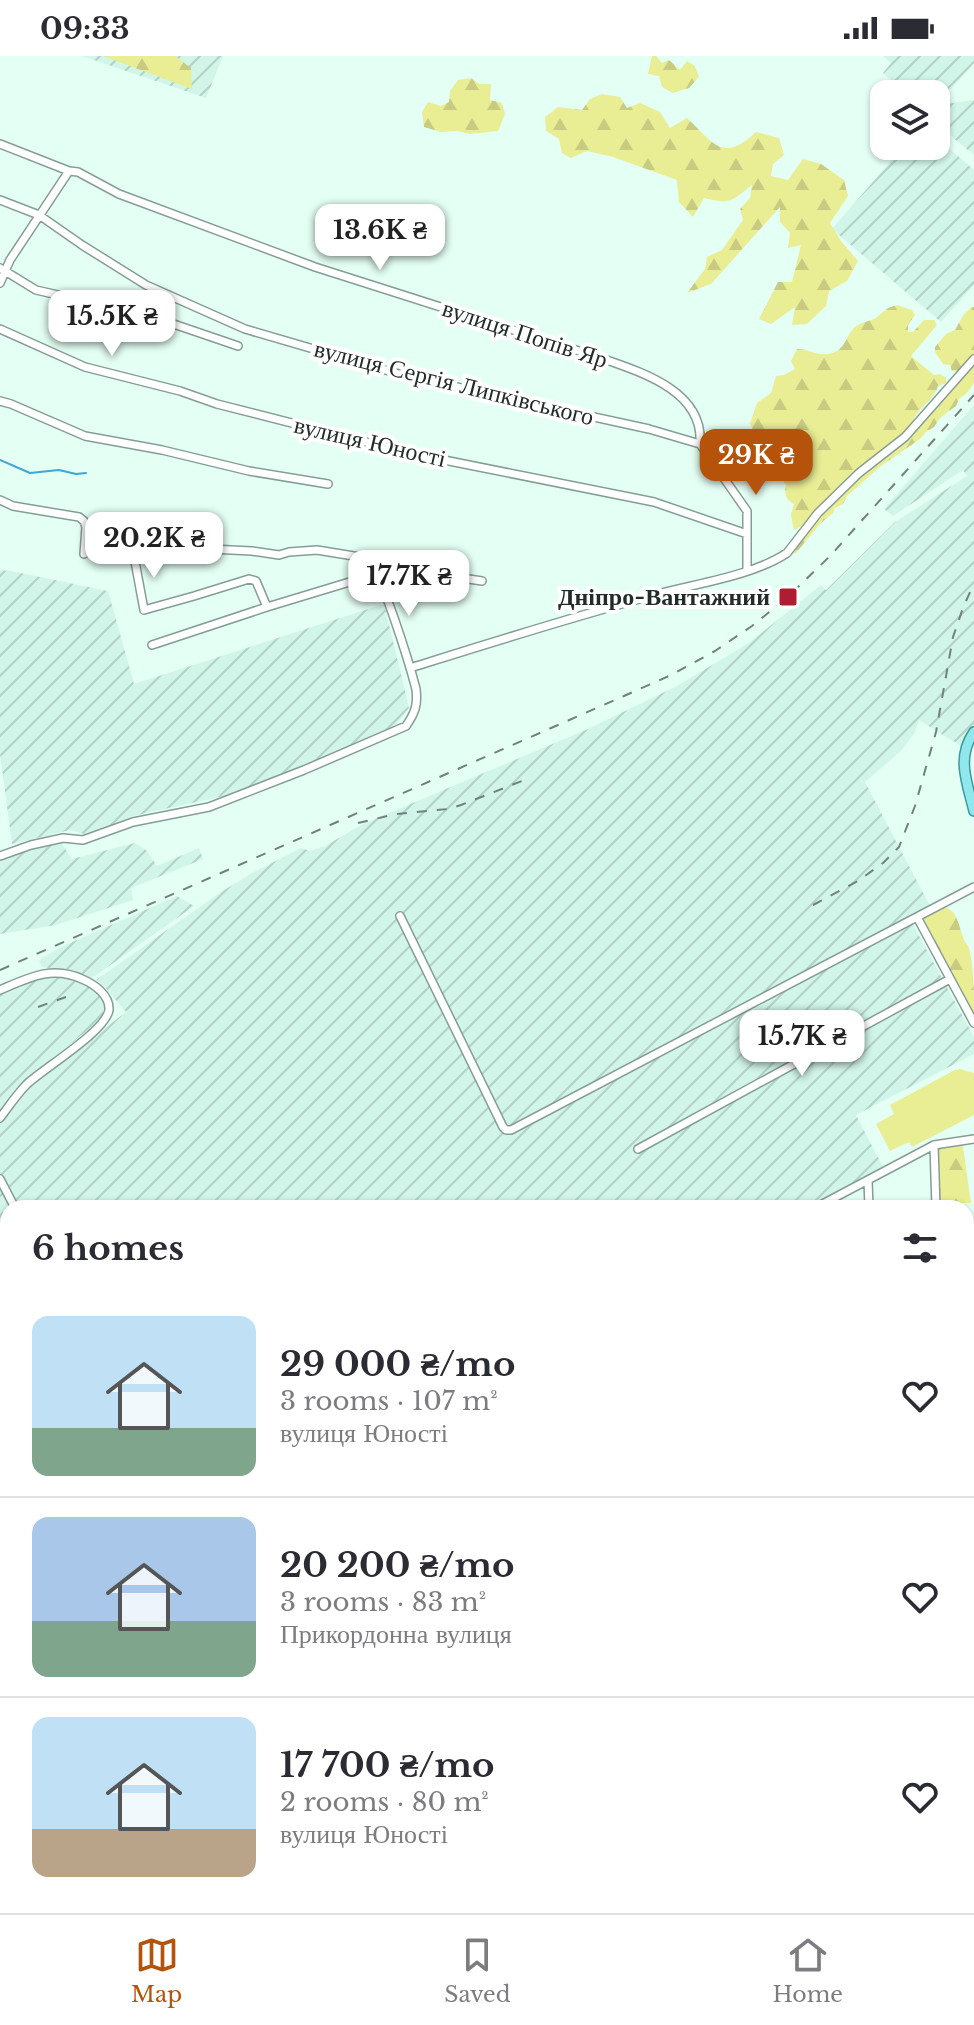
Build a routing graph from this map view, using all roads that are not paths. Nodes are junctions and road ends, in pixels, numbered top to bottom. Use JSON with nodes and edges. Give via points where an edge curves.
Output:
{"nodes":[{"id":1,"x":0,"y":144,"type":"edge"},
{"id":2,"x":69,"y":171,"type":"junction"},
{"id":3,"x":0,"y":200,"type":"edge"},
{"id":4,"x":39,"y":215,"type":"junction"},
{"id":5,"x":2,"y":269,"type":"edge"},
{"id":6,"x":0,"y":283,"type":"edge"},
{"id":7,"x":0,"y":329,"type":"edge"},
{"id":8,"x":238,"y":346,"type":"dead end"},
{"id":9,"x":974,"y":359,"type":"edge"},
{"id":10,"x":0,"y":401,"type":"edge"},
{"id":11,"x":700,"y":444,"type":"junction"},
{"id":12,"x":328,"y":484,"type":"dead end"},
{"id":13,"x":0,"y":500,"type":"edge"},
{"id":14,"x":747,"y":534,"type":"junction"},
{"id":15,"x":84,"y":554,"type":"dead end"},
{"id":16,"x":747,"y":571,"type":"junction"},
{"id":17,"x":378,"y":577,"type":"junction"},
{"id":18,"x":482,"y":581,"type":"dead end"},
{"id":19,"x":267,"y":607,"type":"junction"},
{"id":20,"x":152,"y":645,"type":"dead end"},
{"id":21,"x":410,"y":668,"type":"junction"},
{"id":22,"x":974,"y":732,"type":"edge"},
{"id":23,"x":974,"y":811,"type":"edge"},
{"id":24,"x":0,"y":856,"type":"edge"},
{"id":25,"x":974,"y":887,"type":"edge"},
{"id":26,"x":400,"y":916,"type":"dead end"},
{"id":27,"x":917,"y":917,"type":"junction"},
{"id":28,"x":950,"y":979,"type":"junction"},
{"id":29,"x":0,"y":990,"type":"edge"},
{"id":30,"x":974,"y":1023,"type":"edge"},
{"id":31,"x":0,"y":1118,"type":"edge"},
{"id":32,"x":974,"y":1139,"type":"edge"},
{"id":33,"x":934,"y":1145,"type":"junction"},
{"id":34,"x":638,"y":1149,"type":"dead end"},
{"id":35,"x":0,"y":1179,"type":"edge"},
{"id":36,"x":868,"y":1180,"type":"junction"},
{"id":37,"x":11,"y":1200,"type":"edge"},
{"id":38,"x":830,"y":1200,"type":"edge"},
{"id":39,"x":869,"y":1200,"type":"edge"},
{"id":40,"x":936,"y":1200,"type":"edge"}],
"edges":[{"from":1,"to":2,"type":"street","name":"вулиця Попів Яр"},
{"from":2,"to":4,"type":"street"},
{"from":2,"to":11,"type":"street","name":"вулиця Попів Яр","via":[[315,267],[648,374],[674,390],[692,410],[701,429]]},
{"from":3,"to":4,"type":"street","name":"вулиця Сергія Липківського"},
{"from":4,"to":5,"type":"street"},
{"from":4,"to":11,"type":"street","name":"вулиця Сергія Липківського","via":[[146,285],[245,329],[406,376]]},
{"from":5,"to":6,"type":"street"},
{"from":5,"to":8,"type":"street","via":[[36,290],[150,316]]},
{"from":7,"to":14,"type":"street","name":"вулиця Юності","via":[[85,367],[217,404],[409,453],[654,502]]},
{"from":9,"to":16,"type":"street","via":[[905,437],[818,513],[787,553]]},
{"from":10,"to":12,"type":"street","via":[[85,436]]},
{"from":11,"to":14,"type":"street","name":"вулиця Попів Яр","via":[[747,511]]},
{"from":13,"to":15,"type":"street","via":[[79,517],[86,527]]},
{"from":14,"to":16,"type":"street","name":"вулиця Попів Яр"},
{"from":16,"to":21,"type":"street"},
{"from":17,"to":18,"type":"street","via":[[438,575]]},
{"from":17,"to":19,"type":"street"},
{"from":17,"to":19,"type":"street","via":[[371,560],[317,550],[279,555],[169,547],[134,556],[144,610],[249,579],[256,581]]},
{"from":17,"to":21,"type":"street"},
{"from":19,"to":20,"type":"street"},
{"from":21,"to":24,"type":"street","via":[[418,702],[406,726],[209,807]]},
{"from":22,"to":23,"type":"main road","via":[[963,763]]},
{"from":25,"to":27,"type":"street"},
{"from":26,"to":27,"type":"street","via":[[506,1130]]},
{"from":27,"to":28,"type":"street"},
{"from":28,"to":30,"type":"street"},
{"from":28,"to":34,"type":"street"},
{"from":29,"to":31,"type":"street","via":[[35,974],[70,975],[102,991],[109,1009],[95,1030],[29,1082]]},
{"from":32,"to":33,"type":"street"},
{"from":33,"to":36,"type":"street"},
{"from":33,"to":40,"type":"street"},
{"from":35,"to":37,"type":"street"},
{"from":36,"to":38,"type":"street"},
{"from":36,"to":39,"type":"street"}]}
